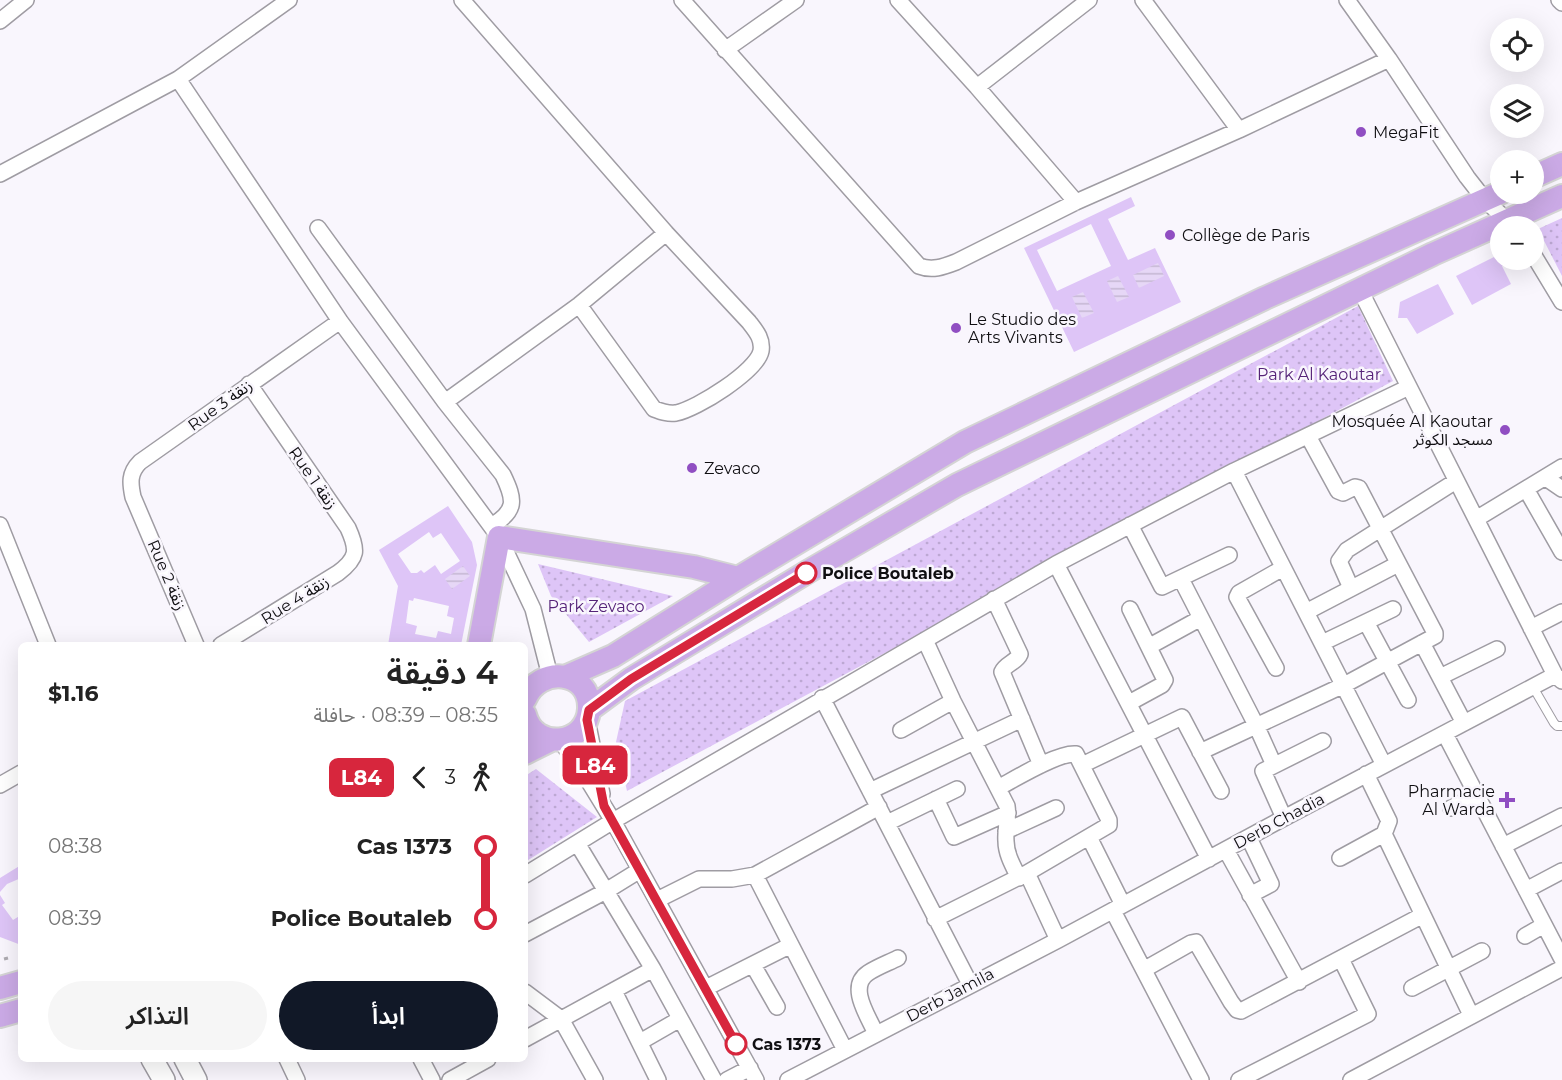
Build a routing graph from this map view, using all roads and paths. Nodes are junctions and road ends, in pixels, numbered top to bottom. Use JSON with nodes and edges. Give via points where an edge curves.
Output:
{"nodes":[{"id":1,"x":26,"y":0,"type":"edge"},
{"id":2,"x":289,"y":0,"type":"edge"},
{"id":3,"x":462,"y":0,"type":"edge"},
{"id":4,"x":682,"y":0,"type":"edge"},
{"id":5,"x":796,"y":0,"type":"edge"},
{"id":6,"x":898,"y":0,"type":"edge"},
{"id":7,"x":1089,"y":0,"type":"edge"},
{"id":8,"x":1143,"y":0,"type":"edge"},
{"id":9,"x":1347,"y":0,"type":"edge"},
{"id":10,"x":0,"y":21,"type":"edge"},
{"id":11,"x":725,"y":50,"type":"junction"},
{"id":12,"x":1389,"y":59,"type":"junction"},
{"id":13,"x":178,"y":79,"type":"junction"},
{"id":14,"x":977,"y":87,"type":"junction"},
{"id":15,"x":1239,"y":130,"type":"junction"},
{"id":16,"x":1562,"y":164,"type":"edge"},
{"id":17,"x":1544,"y":172,"type":"edge"},
{"id":18,"x":0,"y":174,"type":"edge"},
{"id":19,"x":1490,"y":195,"type":"edge"},
{"id":20,"x":1562,"y":196,"type":"edge"},
{"id":21,"x":1490,"y":198,"type":"edge"},
{"id":22,"x":1076,"y":202,"type":"junction"},
{"id":23,"x":1525,"y":216,"type":"edge"},
{"id":24,"x":318,"y":228,"type":"dead end"},
{"id":25,"x":1490,"y":232,"type":"edge"},
{"id":26,"x":666,"y":233,"type":"junction"},
{"id":27,"x":1543,"y":270,"type":"edge"},
{"id":28,"x":1360,"y":290,"type":"junction"},
{"id":29,"x":1562,"y":302,"type":"edge"},
{"id":30,"x":579,"y":305,"type":"junction"},
{"id":31,"x":340,"y":321,"type":"junction"},
{"id":32,"x":249,"y":384,"type":"junction"},
{"id":33,"x":1409,"y":387,"type":"junction"},
{"id":34,"x":445,"y":402,"type":"junction"},
{"id":35,"x":1308,"y":436,"type":"junction"},
{"id":36,"x":1562,"y":467,"type":"edge"},
{"id":37,"x":1234,"y":471,"type":"junction"},
{"id":38,"x":1546,"y":478,"type":"junction"},
{"id":39,"x":1456,"y":481,"type":"junction"},
{"id":40,"x":1526,"y":489,"type":"junction"},
{"id":41,"x":1562,"y":489,"type":"edge"},
{"id":42,"x":137,"y":506,"type":"joint"},
{"id":43,"x":1476,"y":519,"type":"junction"},
{"id":44,"x":0,"y":525,"type":"edge"},
{"id":45,"x":1130,"y":525,"type":"junction"},
{"id":46,"x":1380,"y":529,"type":"junction"},
{"id":47,"x":495,"y":532,"type":"junction"},
{"id":48,"x":1562,"y":552,"type":"edge"},
{"id":49,"x":1229,"y":555,"type":"dead end"},
{"id":50,"x":1056,"y":564,"type":"junction"},
{"id":51,"x":1398,"y":564,"type":"junction"},
{"id":52,"x":1283,"y":568,"type":"junction"},
{"id":53,"x":338,"y":573,"type":"joint"},
{"id":54,"x":738,"y":578,"type":"junction"},
{"id":55,"x":1181,"y":579,"type":"junction"},
{"id":56,"x":1351,"y":588,"type":"junction"},
{"id":57,"x":994,"y":599,"type":"junction"},
{"id":58,"x":1130,"y":609,"type":"dead end"},
{"id":59,"x":1393,"y":609,"type":"dead end"},
{"id":60,"x":1306,"y":612,"type":"junction"},
{"id":61,"x":1562,"y":612,"type":"edge"},
{"id":62,"x":1201,"y":618,"type":"junction"},
{"id":63,"x":1366,"y":622,"type":"junction"},
{"id":64,"x":1531,"y":628,"type":"junction"},
{"id":65,"x":925,"y":640,"type":"junction"},
{"id":66,"x":47,"y":642,"type":"edge"},
{"id":67,"x":195,"y":642,"type":"edge"},
{"id":68,"x":226,"y":642,"type":"edge"},
{"id":69,"x":479,"y":642,"type":"edge"},
{"id":70,"x":1322,"y":643,"type":"junction"},
{"id":71,"x":1422,"y":643,"type":"junction"},
{"id":72,"x":1150,"y":646,"type":"junction"},
{"id":73,"x":1497,"y":649,"type":"dead end"},
{"id":74,"x":1388,"y":661,"type":"junction"},
{"id":75,"x":1276,"y":669,"type":"dead end"},
{"id":76,"x":557,"y":677,"type":"junction"},
{"id":77,"x":1440,"y":677,"type":"junction"},
{"id":78,"x":1558,"y":679,"type":"edge"},
{"id":79,"x":1344,"y":685,"type":"junction"},
{"id":80,"x":1533,"y":687,"type":"junction"},
{"id":81,"x":528,"y":694,"type":"edge"},
{"id":82,"x":822,"y":698,"type":"junction"},
{"id":83,"x":1408,"y":700,"type":"dead end"},
{"id":84,"x":953,"y":701,"type":"junction"},
{"id":85,"x":1128,"y":703,"type":"junction"},
{"id":86,"x":588,"y":715,"type":"junction"},
{"id":87,"x":1022,"y":719,"type":"junction"},
{"id":88,"x":528,"y":721,"type":"edge"},
{"id":89,"x":1464,"y":723,"type":"junction"},
{"id":90,"x":1256,"y":725,"type":"junction"},
{"id":91,"x":1562,"y":726,"type":"edge"},
{"id":92,"x":901,"y":730,"type":"dead end"},
{"id":93,"x":1445,"y":734,"type":"junction"},
{"id":94,"x":1145,"y":735,"type":"junction"},
{"id":95,"x":555,"y":740,"type":"junction"},
{"id":96,"x":974,"y":741,"type":"junction"},
{"id":97,"x":1323,"y":741,"type":"dead end"},
{"id":98,"x":528,"y":752,"type":"edge"},
{"id":99,"x":1200,"y":752,"type":"junction"},
{"id":100,"x":1041,"y":765,"type":"junction"},
{"id":101,"x":1082,"y":765,"type":"junction"},
{"id":102,"x":1274,"y":765,"type":"junction"},
{"id":103,"x":1384,"y":765,"type":"junction"},
{"id":104,"x":18,"y":774,"type":"edge"},
{"id":105,"x":1366,"y":774,"type":"junction"},
{"id":106,"x":0,"y":785,"type":"edge"},
{"id":107,"x":998,"y":788,"type":"junction"},
{"id":108,"x":957,"y":789,"type":"dead end"},
{"id":109,"x":870,"y":791,"type":"junction"},
{"id":110,"x":1221,"y":791,"type":"dead end"},
{"id":111,"x":1477,"y":795,"type":"junction"},
{"id":112,"x":936,"y":799,"type":"junction"},
{"id":113,"x":604,"y":806,"type":"junction"},
{"id":114,"x":879,"y":807,"type":"junction"},
{"id":115,"x":1056,"y":808,"type":"dead end"},
{"id":116,"x":1451,"y":808,"type":"dead end"},
{"id":117,"x":1008,"y":813,"type":"junction"},
{"id":118,"x":1562,"y":816,"type":"edge"},
{"id":119,"x":1284,"y":818,"type":"junction"},
{"id":120,"x":613,"y":821,"type":"junction"},
{"id":121,"x":886,"y":823,"type":"junction"},
{"id":122,"x":1006,"y":831,"type":"junction"},
{"id":123,"x":1384,"y":834,"type":"junction"},
{"id":124,"x":1089,"y":837,"type":"junction"},
{"id":125,"x":1249,"y":838,"type":"junction"},
{"id":126,"x":578,"y":843,"type":"junction"},
{"id":127,"x":1503,"y":846,"type":"junction"},
{"id":128,"x":1226,"y":850,"type":"junction"},
{"id":129,"x":1340,"y":858,"type":"dead end"},
{"id":130,"x":1209,"y":859,"type":"junction"},
{"id":131,"x":640,"y":870,"type":"junction"},
{"id":132,"x":1562,"y":871,"type":"edge"},
{"id":133,"x":528,"y":873,"type":"edge"},
{"id":134,"x":754,"y":875,"type":"junction"},
{"id":135,"x":1023,"y":875,"type":"junction"},
{"id":136,"x":1526,"y":890,"type":"junction"},
{"id":137,"x":606,"y":891,"type":"junction"},
{"id":138,"x":1250,"y":895,"type":"junction"},
{"id":139,"x":657,"y":900,"type":"junction"},
{"id":140,"x":1118,"y":908,"type":"junction"},
{"id":141,"x":1423,"y":915,"type":"junction"},
{"id":142,"x":935,"y":919,"type":"junction"},
{"id":143,"x":1544,"y":925,"type":"junction"},
{"id":144,"x":528,"y":932,"type":"edge"},
{"id":145,"x":1525,"y":936,"type":"dead end"},
{"id":146,"x":1058,"y":940,"type":"junction"},
{"id":147,"x":791,"y":945,"type":"junction"},
{"id":148,"x":1482,"y":951,"type":"dead end"},
{"id":149,"x":898,"y":958,"type":"dead end"},
{"id":150,"x":1341,"y":959,"type":"junction"},
{"id":151,"x":1562,"y":959,"type":"edge"},
{"id":152,"x":753,"y":965,"type":"junction"},
{"id":153,"x":1449,"y":968,"type":"junction"},
{"id":154,"x":1562,"y":968,"type":"edge"},
{"id":155,"x":652,"y":969,"type":"junction"},
{"id":156,"x":1145,"y":969,"type":"junction"},
{"id":157,"x":1299,"y":982,"type":"junction"},
{"id":158,"x":18,"y":983,"type":"edge"},
{"id":159,"x":970,"y":984,"type":"junction"},
{"id":160,"x":0,"y":988,"type":"edge"},
{"id":161,"x":706,"y":988,"type":"junction"},
{"id":162,"x":1412,"y":988,"type":"dead end"},
{"id":163,"x":614,"y":991,"type":"junction"},
{"id":164,"x":528,"y":994,"type":"edge"},
{"id":165,"x":777,"y":1007,"type":"dead end"},
{"id":166,"x":18,"y":1011,"type":"edge"},
{"id":167,"x":0,"y":1016,"type":"edge"},
{"id":168,"x":1471,"y":1016,"type":"junction"},
{"id":169,"x":561,"y":1019,"type":"junction"},
{"id":170,"x":680,"y":1019,"type":"junction"},
{"id":171,"x":876,"y":1034,"type":"junction"},
{"id":172,"x":528,"y":1037,"type":"edge"},
{"id":173,"x":640,"y":1042,"type":"junction"},
{"id":174,"x":845,"y":1050,"type":"junction"},
{"id":175,"x":154,"y":1062,"type":"edge"},
{"id":176,"x":187,"y":1062,"type":"edge"},
{"id":177,"x":288,"y":1062,"type":"edge"},
{"id":178,"x":423,"y":1062,"type":"edge"},
{"id":179,"x":483,"y":1062,"type":"edge"},
{"id":180,"x":753,"y":1074,"type":"edge"},
{"id":181,"x":164,"y":1080,"type":"edge"},
{"id":182,"x":196,"y":1080,"type":"edge"},
{"id":183,"x":297,"y":1080,"type":"edge"},
{"id":184,"x":432,"y":1080,"type":"edge"},
{"id":185,"x":450,"y":1080,"type":"edge"},
{"id":186,"x":595,"y":1080,"type":"edge"},
{"id":187,"x":658,"y":1080,"type":"edge"},
{"id":188,"x":714,"y":1080,"type":"edge"},
{"id":189,"x":728,"y":1080,"type":"edge"},
{"id":190,"x":788,"y":1080,"type":"edge"},
{"id":191,"x":1201,"y":1080,"type":"edge"},
{"id":192,"x":1239,"y":1080,"type":"edge"},
{"id":193,"x":1351,"y":1080,"type":"edge"}],
"edges":[{"from":1,"to":10,"type":"street"},
{"from":2,"to":13,"type":"street"},
{"from":3,"to":26,"type":"street"},
{"from":4,"to":11,"type":"street"},
{"from":5,"to":11,"type":"street"},
{"from":6,"to":14,"type":"street"},
{"from":7,"to":14,"type":"street"},
{"from":8,"to":15,"type":"street"},
{"from":9,"to":12,"type":"street"},
{"from":11,"to":22,"type":"street","via":[[918,266],[936,269],[950,264]]},
{"from":12,"to":15,"type":"street"},
{"from":12,"to":19,"type":"street","via":[[1467,177]]},
{"from":13,"to":18,"type":"street"},
{"from":13,"to":31,"type":"street"},
{"from":14,"to":22,"type":"street"},
{"from":15,"to":22,"type":"street"},
{"from":16,"to":17,"type":"main road"},
{"from":20,"to":23,"type":"main road"},
{"from":21,"to":54,"type":"main road","via":[[1265,298],[964,442]]},
{"from":24,"to":34,"type":"street"},
{"from":25,"to":28,"type":"main road","via":[[1433,254]]},
{"from":26,"to":30,"type":"street"},
{"from":26,"to":30,"type":"street","via":[[760,336],[759,358],[748,371],[692,407],[666,414],[654,409]]},
{"from":27,"to":29,"type":"street"},
{"from":28,"to":33,"type":"street"},
{"from":28,"to":86,"type":"main road","via":[[957,485],[631,679]]},
{"from":30,"to":34,"type":"street"},
{"from":31,"to":32,"type":"street","name":"Rue 3 زنقة"},
{"from":31,"to":47,"type":"street"},
{"from":32,"to":42,"type":"street","name":"Rue 3 زنقة","via":[[136,466],[130,480]]},
{"from":32,"to":53,"type":"street","name":"Rue 1 زنقة","via":[[348,528],[355,554]]},
{"from":33,"to":35,"type":"street"},
{"from":33,"to":39,"type":"street"},
{"from":34,"to":47,"type":"street","via":[[509,487],[509,514]]},
{"from":35,"to":37,"type":"street"},
{"from":35,"to":46,"type":"street","via":[[1338,491],[1358,487]]},
{"from":36,"to":38,"type":"street"},
{"from":37,"to":45,"type":"street"},
{"from":37,"to":52,"type":"street"},
{"from":38,"to":40,"type":"street"},
{"from":38,"to":41,"type":"street"},
{"from":39,"to":43,"type":"street"},
{"from":39,"to":46,"type":"street"},
{"from":40,"to":43,"type":"street"},
{"from":40,"to":48,"type":"street"},
{"from":42,"to":67,"type":"street","name":"Rue 2 زنقة"},
{"from":43,"to":64,"type":"street"},
{"from":44,"to":66,"type":"street"},
{"from":45,"to":50,"type":"street"},
{"from":45,"to":55,"type":"street","via":[[1161,586]]},
{"from":46,"to":51,"type":"street"},
{"from":46,"to":56,"type":"street","via":[[1341,556],[1340,566]]},
{"from":47,"to":54,"type":"main road"},
{"from":47,"to":69,"type":"main road"},
{"from":47,"to":76,"type":"street","via":[[533,609]]},
{"from":49,"to":55,"type":"street"},
{"from":50,"to":57,"type":"street"},
{"from":50,"to":85,"type":"street"},
{"from":51,"to":56,"type":"street"},
{"from":51,"to":71,"type":"street","via":[[1436,634]]},
{"from":52,"to":60,"type":"street"},
{"from":52,"to":75,"type":"street","via":[[1237,597]]},
{"from":53,"to":68,"type":"street","name":"Rue 4 زنقة"},
{"from":54,"to":76,"type":"main road","via":[[613,656]]},
{"from":55,"to":62,"type":"street"},
{"from":56,"to":60,"type":"street"},
{"from":57,"to":65,"type":"street"},
{"from":57,"to":87,"type":"street","via":[[1020,654],[1002,672]]},
{"from":58,"to":72,"type":"street"},
{"from":59,"to":63,"type":"street"},
{"from":60,"to":70,"type":"street"},
{"from":61,"to":64,"type":"street"},
{"from":62,"to":72,"type":"street"},
{"from":62,"to":90,"type":"street"},
{"from":63,"to":70,"type":"street"},
{"from":63,"to":74,"type":"street"},
{"from":64,"to":78,"type":"street"},
{"from":65,"to":82,"type":"street"},
{"from":65,"to":84,"type":"street"},
{"from":70,"to":79,"type":"street"},
{"from":71,"to":74,"type":"street"},
{"from":71,"to":77,"type":"street"},
{"from":72,"to":85,"type":"street","via":[[1165,683]]},
{"from":73,"to":77,"type":"street"},
{"from":74,"to":79,"type":"street"},
{"from":74,"to":83,"type":"street"},
{"from":76,"to":81,"type":"main road","via":[[534,685]]},
{"from":76,"to":86,"type":"main road","via":[[576,682],[585,692]]},
{"from":77,"to":89,"type":"street"},
{"from":78,"to":80,"type":"street","name":"Derb Chadia"},
{"from":79,"to":90,"type":"street"},
{"from":79,"to":103,"type":"street"},
{"from":80,"to":89,"type":"street","name":"Derb Chadia"},
{"from":80,"to":91,"type":"lane","via":[[1554,723]]},
{"from":82,"to":109,"type":"street"},
{"from":82,"to":120,"type":"street"},
{"from":84,"to":92,"type":"street"},
{"from":84,"to":96,"type":"street"},
{"from":85,"to":94,"type":"street"},
{"from":86,"to":95,"type":"main road","via":[[576,734]]},
{"from":86,"to":113,"type":"street"},
{"from":87,"to":96,"type":"street"},
{"from":87,"to":100,"type":"street"},
{"from":88,"to":95,"type":"main road","via":[[532,730]]},
{"from":89,"to":93,"type":"street","name":"Derb Chadia"},
{"from":90,"to":99,"type":"street"},
{"from":90,"to":102,"type":"street"},
{"from":93,"to":103,"type":"street","name":"Derb Chadia"},
{"from":93,"to":111,"type":"street"},
{"from":94,"to":99,"type":"street","via":[[1182,717]]},
{"from":94,"to":101,"type":"street"},
{"from":94,"to":130,"type":"street"},
{"from":95,"to":98,"type":"main road"},
{"from":95,"to":113,"type":"street","via":[[583,772]]},
{"from":96,"to":107,"type":"street"},
{"from":96,"to":109,"type":"street"},
{"from":97,"to":102,"type":"street"},
{"from":99,"to":110,"type":"street"},
{"from":100,"to":101,"type":"street","via":[[1072,753]]},
{"from":100,"to":107,"type":"street"},
{"from":101,"to":124,"type":"street","via":[[1110,823]]},
{"from":102,"to":119,"type":"street","via":[[1262,772]]},
{"from":103,"to":105,"type":"street","name":"Derb Chadia"},
{"from":104,"to":106,"type":"street"},
{"from":105,"to":119,"type":"street","name":"Derb Chadia"},
{"from":105,"to":123,"type":"street","via":[[1389,821]]},
{"from":107,"to":117,"type":"street"},
{"from":108,"to":112,"type":"street"},
{"from":109,"to":114,"type":"street"},
{"from":111,"to":116,"type":"street"},
{"from":111,"to":127,"type":"street"},
{"from":112,"to":117,"type":"street","via":[[954,837]]},
{"from":112,"to":121,"type":"street"},
{"from":113,"to":120,"type":"street"},
{"from":114,"to":121,"type":"street"},
{"from":114,"to":134,"type":"street"},
{"from":115,"to":122,"type":"street"},
{"from":117,"to":122,"type":"street"},
{"from":118,"to":127,"type":"street"},
{"from":119,"to":125,"type":"street","name":"Derb Chadia"},
{"from":120,"to":126,"type":"street"},
{"from":120,"to":131,"type":"street"},
{"from":121,"to":142,"type":"street"},
{"from":122,"to":135,"type":"street","via":[[1008,855]]},
{"from":123,"to":129,"type":"street"},
{"from":123,"to":141,"type":"street"},
{"from":124,"to":135,"type":"street"},
{"from":124,"to":140,"type":"street"},
{"from":125,"to":128,"type":"street","name":"Derb Chadia"},
{"from":125,"to":138,"type":"street","via":[[1271,884]]},
{"from":126,"to":133,"type":"street"},
{"from":126,"to":137,"type":"street"},
{"from":127,"to":136,"type":"street"},
{"from":128,"to":130,"type":"street","name":"Derb Chadia"},
{"from":128,"to":138,"type":"street"},
{"from":130,"to":140,"type":"street","name":"Derb Chadia"},
{"from":131,"to":137,"type":"street"},
{"from":131,"to":139,"type":"street"},
{"from":132,"to":136,"type":"street"},
{"from":134,"to":139,"type":"street","via":[[699,879]]},
{"from":134,"to":147,"type":"street"},
{"from":135,"to":142,"type":"street"},
{"from":135,"to":146,"type":"street"},
{"from":136,"to":143,"type":"street"},
{"from":137,"to":144,"type":"street"},
{"from":137,"to":155,"type":"street"},
{"from":138,"to":157,"type":"street"},
{"from":139,"to":161,"type":"street"},
{"from":140,"to":146,"type":"street","name":"Derb Jamila"},
{"from":140,"to":156,"type":"street"},
{"from":141,"to":150,"type":"street"},
{"from":141,"to":153,"type":"street"},
{"from":142,"to":159,"type":"street"},
{"from":143,"to":145,"type":"street"},
{"from":143,"to":151,"type":"street"},
{"from":146,"to":159,"type":"street","name":"Derb Jamila"},
{"from":147,"to":152,"type":"street"},
{"from":147,"to":174,"type":"street"},
{"from":148,"to":153,"type":"street"},
{"from":149,"to":171,"type":"street","via":[[868,973],[860,984],[860,998]]},
{"from":150,"to":157,"type":"street"},
{"from":150,"to":192,"type":"street","via":[[1368,1014]]},
{"from":152,"to":161,"type":"street"},
{"from":152,"to":165,"type":"street"},
{"from":153,"to":162,"type":"street"},
{"from":153,"to":168,"type":"street"},
{"from":154,"to":168,"type":"street"},
{"from":155,"to":163,"type":"street"},
{"from":155,"to":170,"type":"street"},
{"from":156,"to":157,"type":"street","via":[[1196,942],[1231,1002],[1241,1011]]},
{"from":156,"to":191,"type":"street"},
{"from":158,"to":160,"type":"main road"},
{"from":159,"to":171,"type":"street","name":"Derb Jamila"},
{"from":161,"to":180,"type":"street"},
{"from":163,"to":169,"type":"street"},
{"from":163,"to":173,"type":"street"},
{"from":164,"to":169,"type":"street"},
{"from":166,"to":167,"type":"main road"},
{"from":168,"to":193,"type":"street"},
{"from":169,"to":172,"type":"street"},
{"from":169,"to":186,"type":"street"},
{"from":170,"to":173,"type":"street"},
{"from":170,"to":188,"type":"street"},
{"from":171,"to":174,"type":"street","name":"Derb Jamila"},
{"from":173,"to":187,"type":"street"},
{"from":174,"to":190,"type":"street","name":"Derb Jamila"},
{"from":175,"to":181,"type":"main road"},
{"from":176,"to":182,"type":"main road"},
{"from":177,"to":183,"type":"street"},
{"from":178,"to":184,"type":"street"},
{"from":179,"to":185,"type":"street"},
{"from":180,"to":189,"type":"street"}]}
